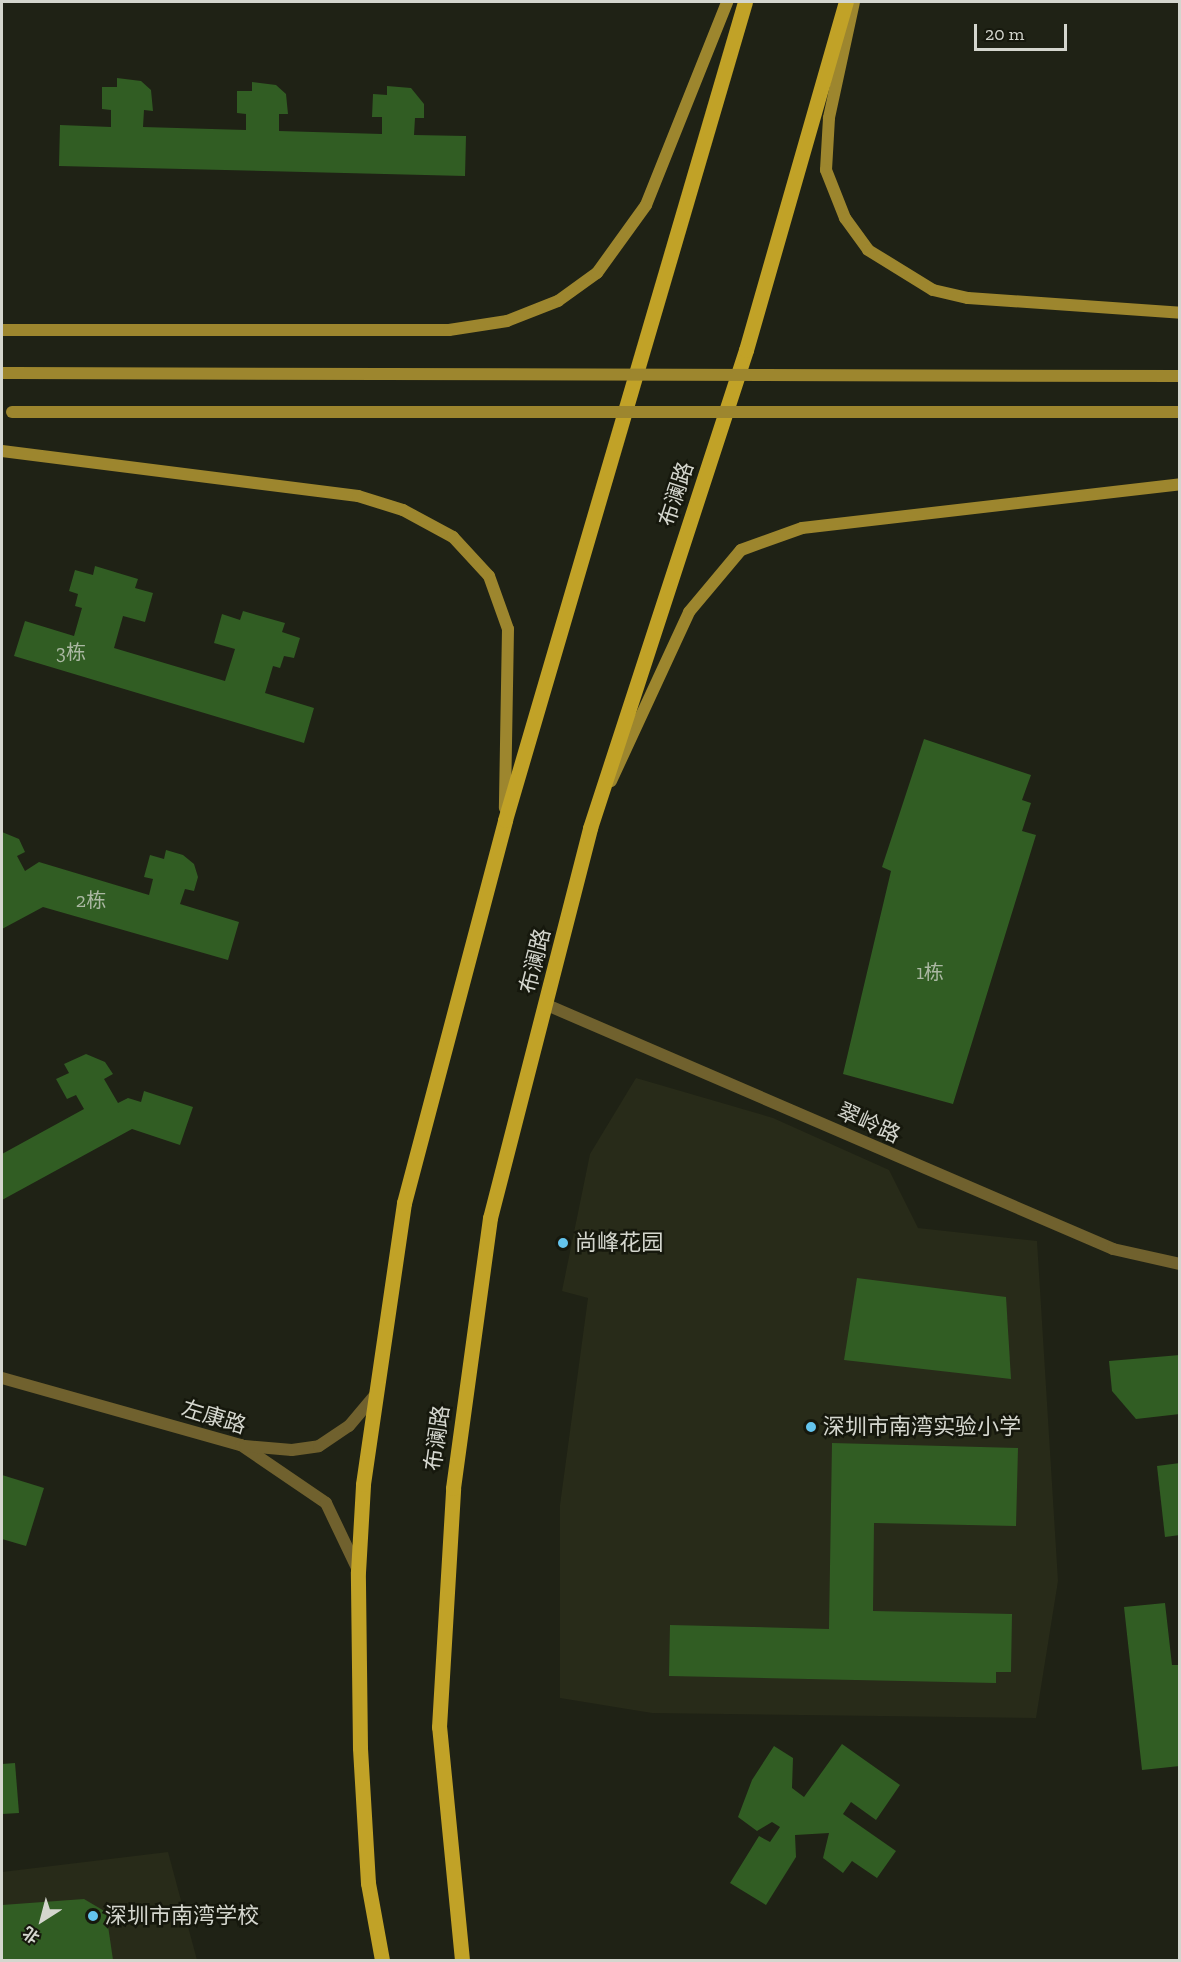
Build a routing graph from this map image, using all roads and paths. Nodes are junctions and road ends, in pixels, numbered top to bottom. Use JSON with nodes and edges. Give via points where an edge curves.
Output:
{"nodes":[{"id":1,"x":728,"y":2,"type":"edge"},
{"id":2,"x":745,"y":2,"type":"edge"},
{"id":3,"x":846,"y":2,"type":"edge"},
{"id":4,"x":854,"y":2,"type":"edge"},
{"id":5,"x":1179,"y":313,"type":"edge"},
{"id":6,"x":2,"y":330,"type":"edge"},
{"id":7,"x":7,"y":373,"type":"edge"},
{"id":8,"x":1179,"y":376,"type":"edge"},
{"id":9,"x":7,"y":412,"type":"edge"},
{"id":10,"x":1179,"y":412,"type":"edge"},
{"id":11,"x":2,"y":451,"type":"edge"},
{"id":12,"x":1179,"y":484,"type":"edge"},
{"id":13,"x":505,"y":820,"type":"junction"},
{"id":14,"x":590,"y":828,"type":"junction"},
{"id":15,"x":547,"y":1005,"type":"junction"},
{"id":16,"x":1179,"y":1264,"type":"edge"},
{"id":17,"x":2,"y":1378,"type":"edge"},
{"id":18,"x":376,"y":1394,"type":"junction"},
{"id":19,"x":241,"y":1445,"type":"junction"},
{"id":20,"x":358,"y":1572,"type":"junction"},
{"id":21,"x":382,"y":1960,"type":"edge"},
{"id":22,"x":462,"y":1960,"type":"edge"}],
"edges":[{"from":1,"to":6,"type":"main road","via":[[646,205],[597,273],[558,301],[507,321],[450,330]]},
{"from":2,"to":13,"type":"main road"},
{"from":3,"to":14,"type":"main road","name":"布澜路","via":[[746,350]]},
{"from":4,"to":5,"type":"main road","via":[[829,118],[826,170],[845,218],[868,250],[933,290],[968,298]]},
{"from":7,"to":8,"type":"main road","bridge":true},
{"from":9,"to":10,"type":"main road","bridge":true},
{"from":11,"to":13,"type":"main road","via":[[358,496],[403,510],[453,537],[489,576],[508,629]]},
{"from":12,"to":14,"type":"main road","via":[[802,528],[741,550],[688,612]]},
{"from":13,"to":18,"type":"main road","via":[[404,1203]]},
{"from":14,"to":15,"type":"main road","name":"布澜路"},
{"from":15,"to":16,"type":"street","name":"翠岭路","via":[[1113,1249]]},
{"from":15,"to":22,"type":"main road","name":"布澜路","via":[[490,1218],[453,1488],[439,1727]]},
{"from":17,"to":19,"type":"street","name":"左康路"},
{"from":18,"to":19,"type":"street","via":[[349,1426],[319,1446],[292,1450]]},
{"from":18,"to":20,"type":"main road"},
{"from":19,"to":20,"type":"street","name":"左康路","via":[[326,1503]]},
{"from":20,"to":21,"type":"main road","via":[[360,1748],[368,1883]]}]}
